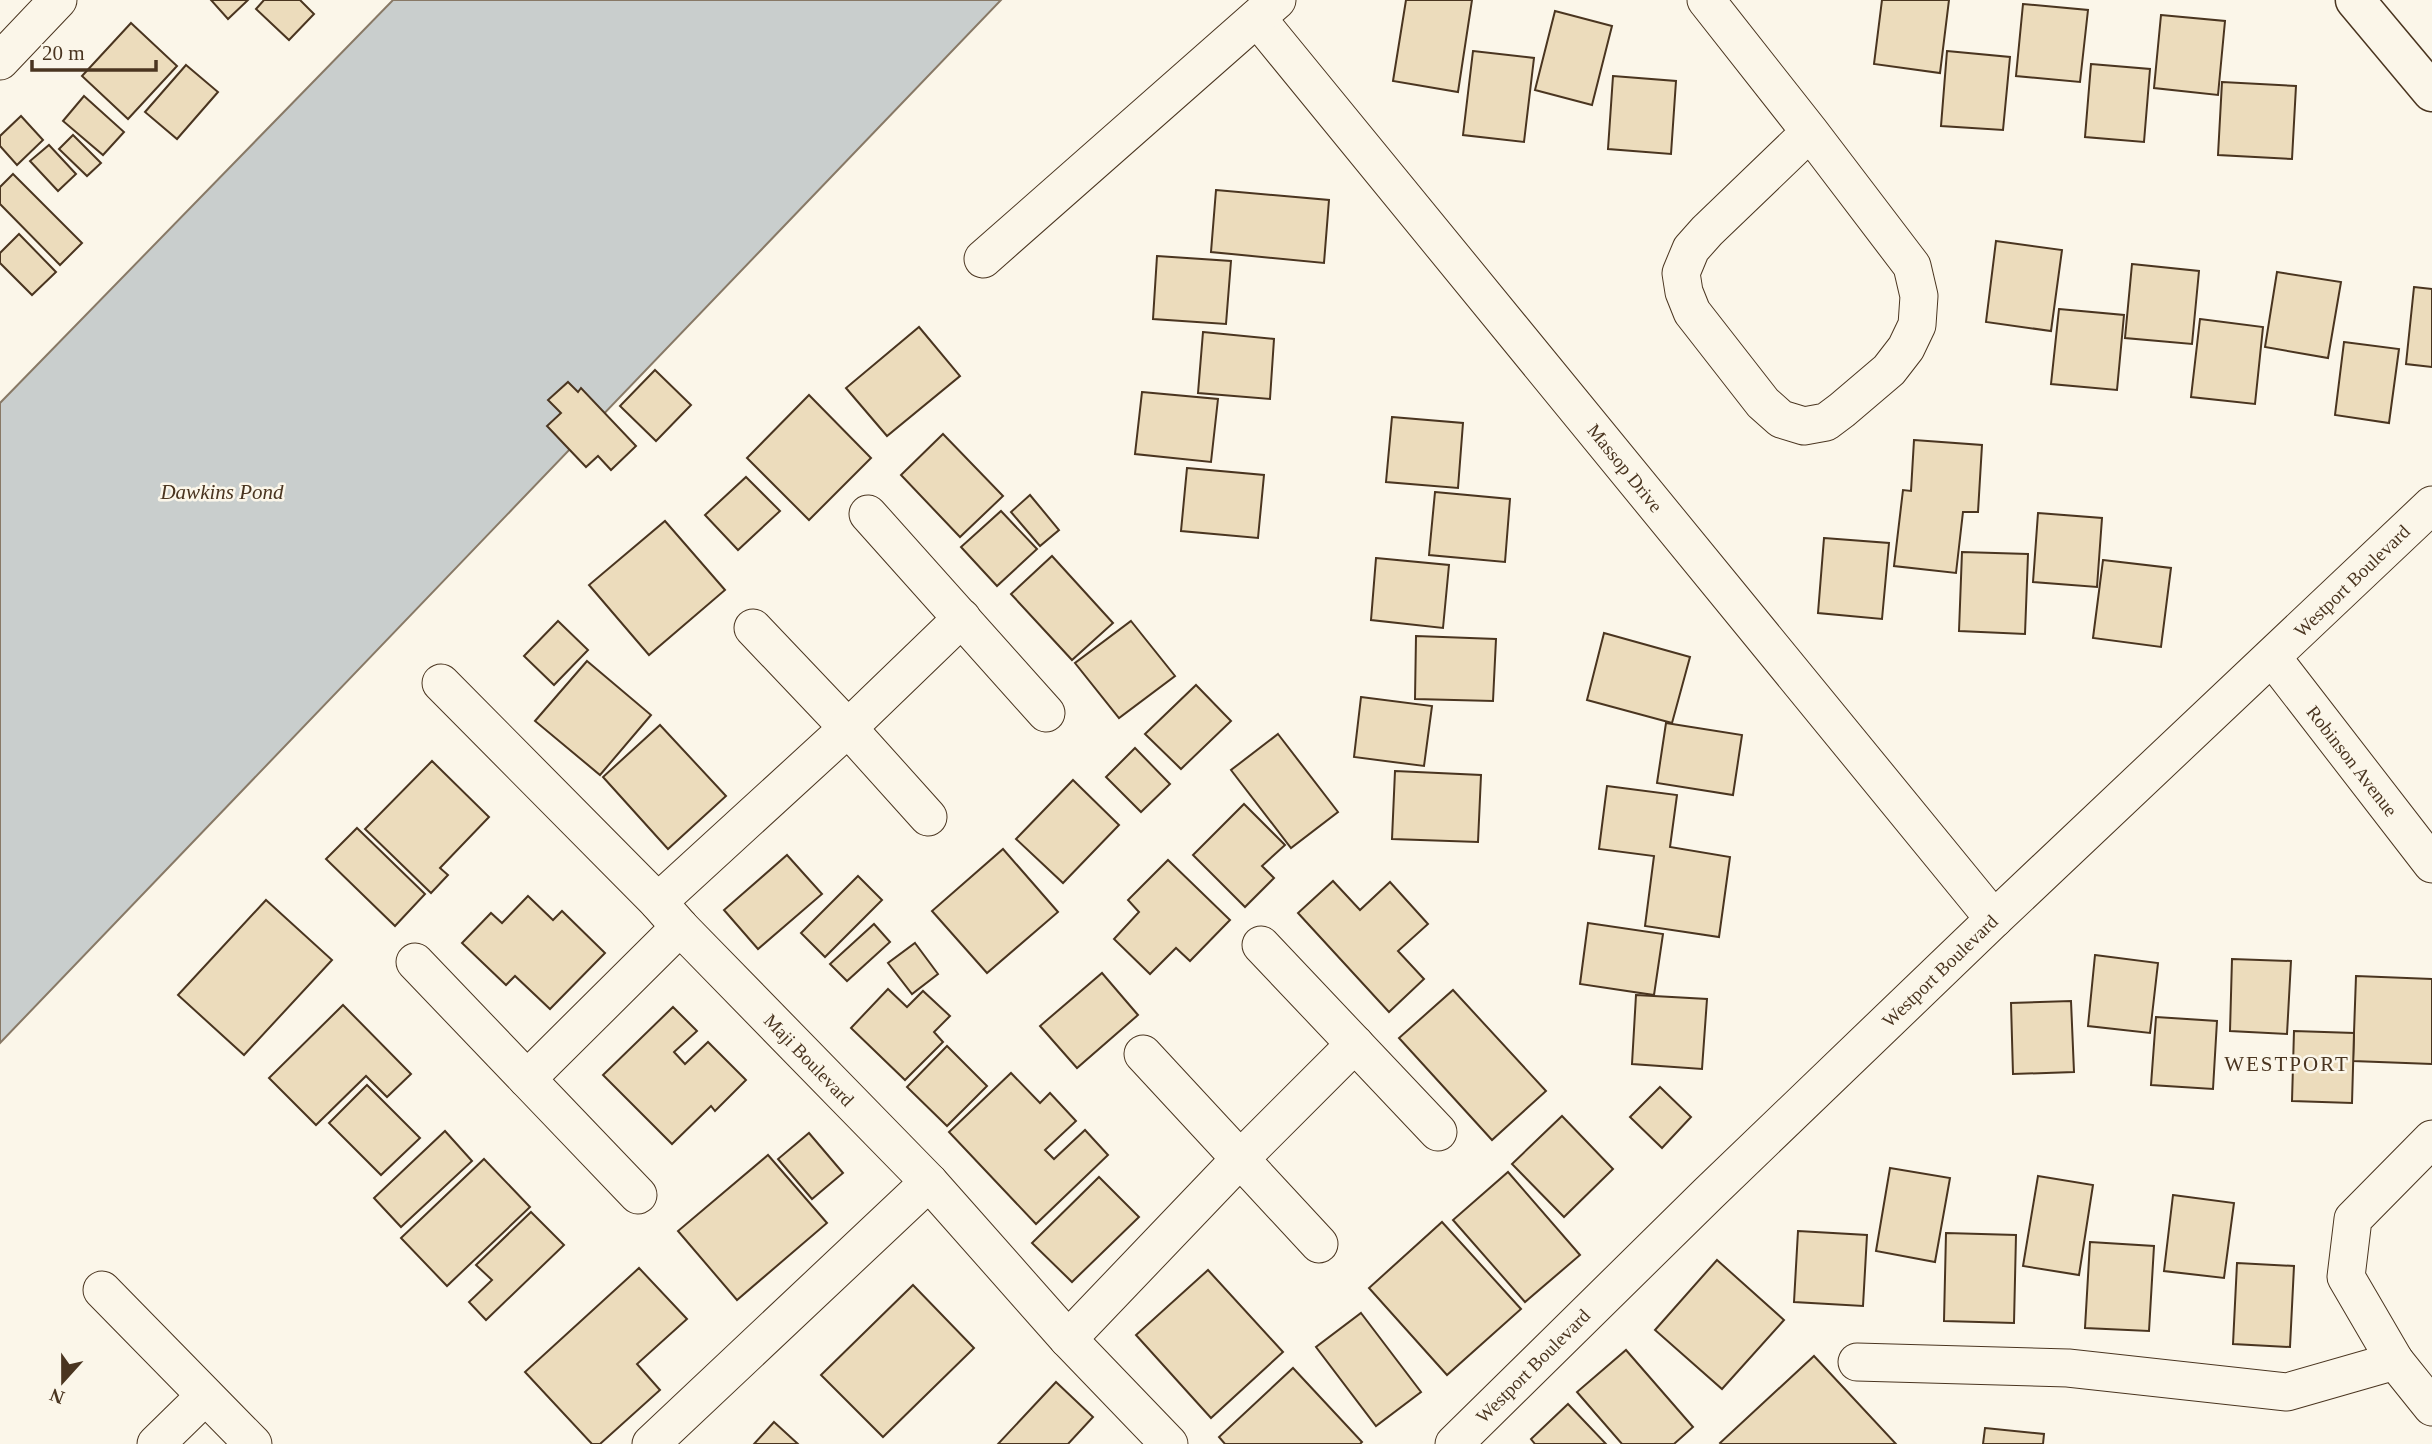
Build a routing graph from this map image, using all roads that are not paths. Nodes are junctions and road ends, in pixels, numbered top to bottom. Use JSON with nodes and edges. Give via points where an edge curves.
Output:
{"nodes":[{"id":1,"x":58,"y":0,"type":"edge"},
{"id":2,"x":1706,"y":0,"type":"edge"},
{"id":3,"x":2355,"y":0,"type":"edge"},
{"id":4,"x":1267,"y":9,"type":"edge"},
{"id":5,"x":0,"y":61,"type":"edge"},
{"id":6,"x":2432,"y":92,"type":"edge"},
{"id":7,"x":1810,"y":132,"type":"junction"},
{"id":8,"x":983,"y":259,"type":"dead end"},
{"id":9,"x":2432,"y":505,"type":"edge"},
{"id":10,"x":868,"y":514,"type":"dead end"},
{"id":11,"x":962,"y":618,"type":"junction"},
{"id":12,"x":753,"y":628,"type":"dead end"},
{"id":13,"x":2272,"y":657,"type":"junction"},
{"id":14,"x":441,"y":683,"type":"dead end"},
{"id":15,"x":1046,"y":713,"type":"dead end"},
{"id":16,"x":848,"y":728,"type":"junction"},
{"id":17,"x":928,"y":817,"type":"dead end"},
{"id":18,"x":2432,"y":864,"type":"edge"},
{"id":19,"x":669,"y":915,"type":"junction"},
{"id":20,"x":1994,"y":919,"type":"junction"},
{"id":21,"x":1261,"y":945,"type":"dead end"},
{"id":22,"x":415,"y":962,"type":"dead end"},
{"id":23,"x":1355,"y":1044,"type":"junction"},
{"id":24,"x":1143,"y":1055,"type":"dead end"},
{"id":25,"x":527,"y":1079,"type":"junction"},
{"id":26,"x":1438,"y":1132,"type":"dead end"},
{"id":27,"x":2432,"y":1139,"type":"edge"},
{"id":28,"x":1240,"y":1159,"type":"junction"},
{"id":29,"x":929,"y":1182,"type":"junction"},
{"id":30,"x":638,"y":1195,"type":"dead end"},
{"id":31,"x":1319,"y":1244,"type":"dead end"},
{"id":32,"x":102,"y":1290,"type":"dead end"},
{"id":33,"x":1068,"y":1339,"type":"junction"},
{"id":34,"x":2395,"y":1361,"type":"junction"},
{"id":35,"x":1857,"y":1362,"type":"dead end"},
{"id":36,"x":205,"y":1396,"type":"junction"},
{"id":37,"x":2432,"y":1407,"type":"edge"},
{"id":38,"x":156,"y":1444,"type":"edge"},
{"id":39,"x":253,"y":1444,"type":"edge"},
{"id":40,"x":651,"y":1444,"type":"edge"},
{"id":41,"x":1169,"y":1444,"type":"edge"},
{"id":42,"x":1454,"y":1444,"type":"edge"}],
"edges":[{"from":1,"to":5,"type":"street"},
{"from":2,"to":7,"type":"street"},
{"from":3,"to":6,"type":"main road"},
{"from":4,"to":8,"type":"street"},
{"from":4,"to":20,"type":"street","name":"Massop Drive"},
{"from":7,"to":7,"type":"street","via":[[1707,231],[1691,249],[1681,274],[1692,312],[1755,393],[1781,419],[1804,426],[1826,422],[1889,370],[1917,325],[1919,296],[1912,266]]},
{"from":9,"to":13,"type":"street","name":"Westport Boulevard"},
{"from":10,"to":11,"type":"street"},
{"from":11,"to":15,"type":"street"},
{"from":11,"to":16,"type":"street"},
{"from":12,"to":16,"type":"street"},
{"from":13,"to":18,"type":"street","name":"Robinson Avenue"},
{"from":13,"to":20,"type":"street","name":"Westport Boulevard"},
{"from":14,"to":19,"type":"street","name":"Maji Boulevard"},
{"from":16,"to":17,"type":"street"},
{"from":16,"to":19,"type":"street"},
{"from":19,"to":25,"type":"street"},
{"from":19,"to":29,"type":"street","name":"Maji Boulevard"},
{"from":20,"to":42,"type":"street","name":"Westport Boulevard"},
{"from":21,"to":23,"type":"street"},
{"from":22,"to":25,"type":"street"},
{"from":23,"to":26,"type":"street"},
{"from":23,"to":28,"type":"street"},
{"from":24,"to":28,"type":"street"},
{"from":25,"to":30,"type":"street"},
{"from":27,"to":34,"type":"street","via":[[2353,1219],[2346,1276]]},
{"from":28,"to":31,"type":"street"},
{"from":28,"to":33,"type":"street"},
{"from":29,"to":33,"type":"street","name":"Maji Boulevard"},
{"from":29,"to":40,"type":"street"},
{"from":32,"to":36,"type":"street"},
{"from":33,"to":41,"type":"street","name":"Maji Boulevard"},
{"from":34,"to":35,"type":"street","via":[[2287,1392],[2068,1368]]},
{"from":34,"to":37,"type":"street"},
{"from":36,"to":38,"type":"street"},
{"from":36,"to":39,"type":"street"}]}
